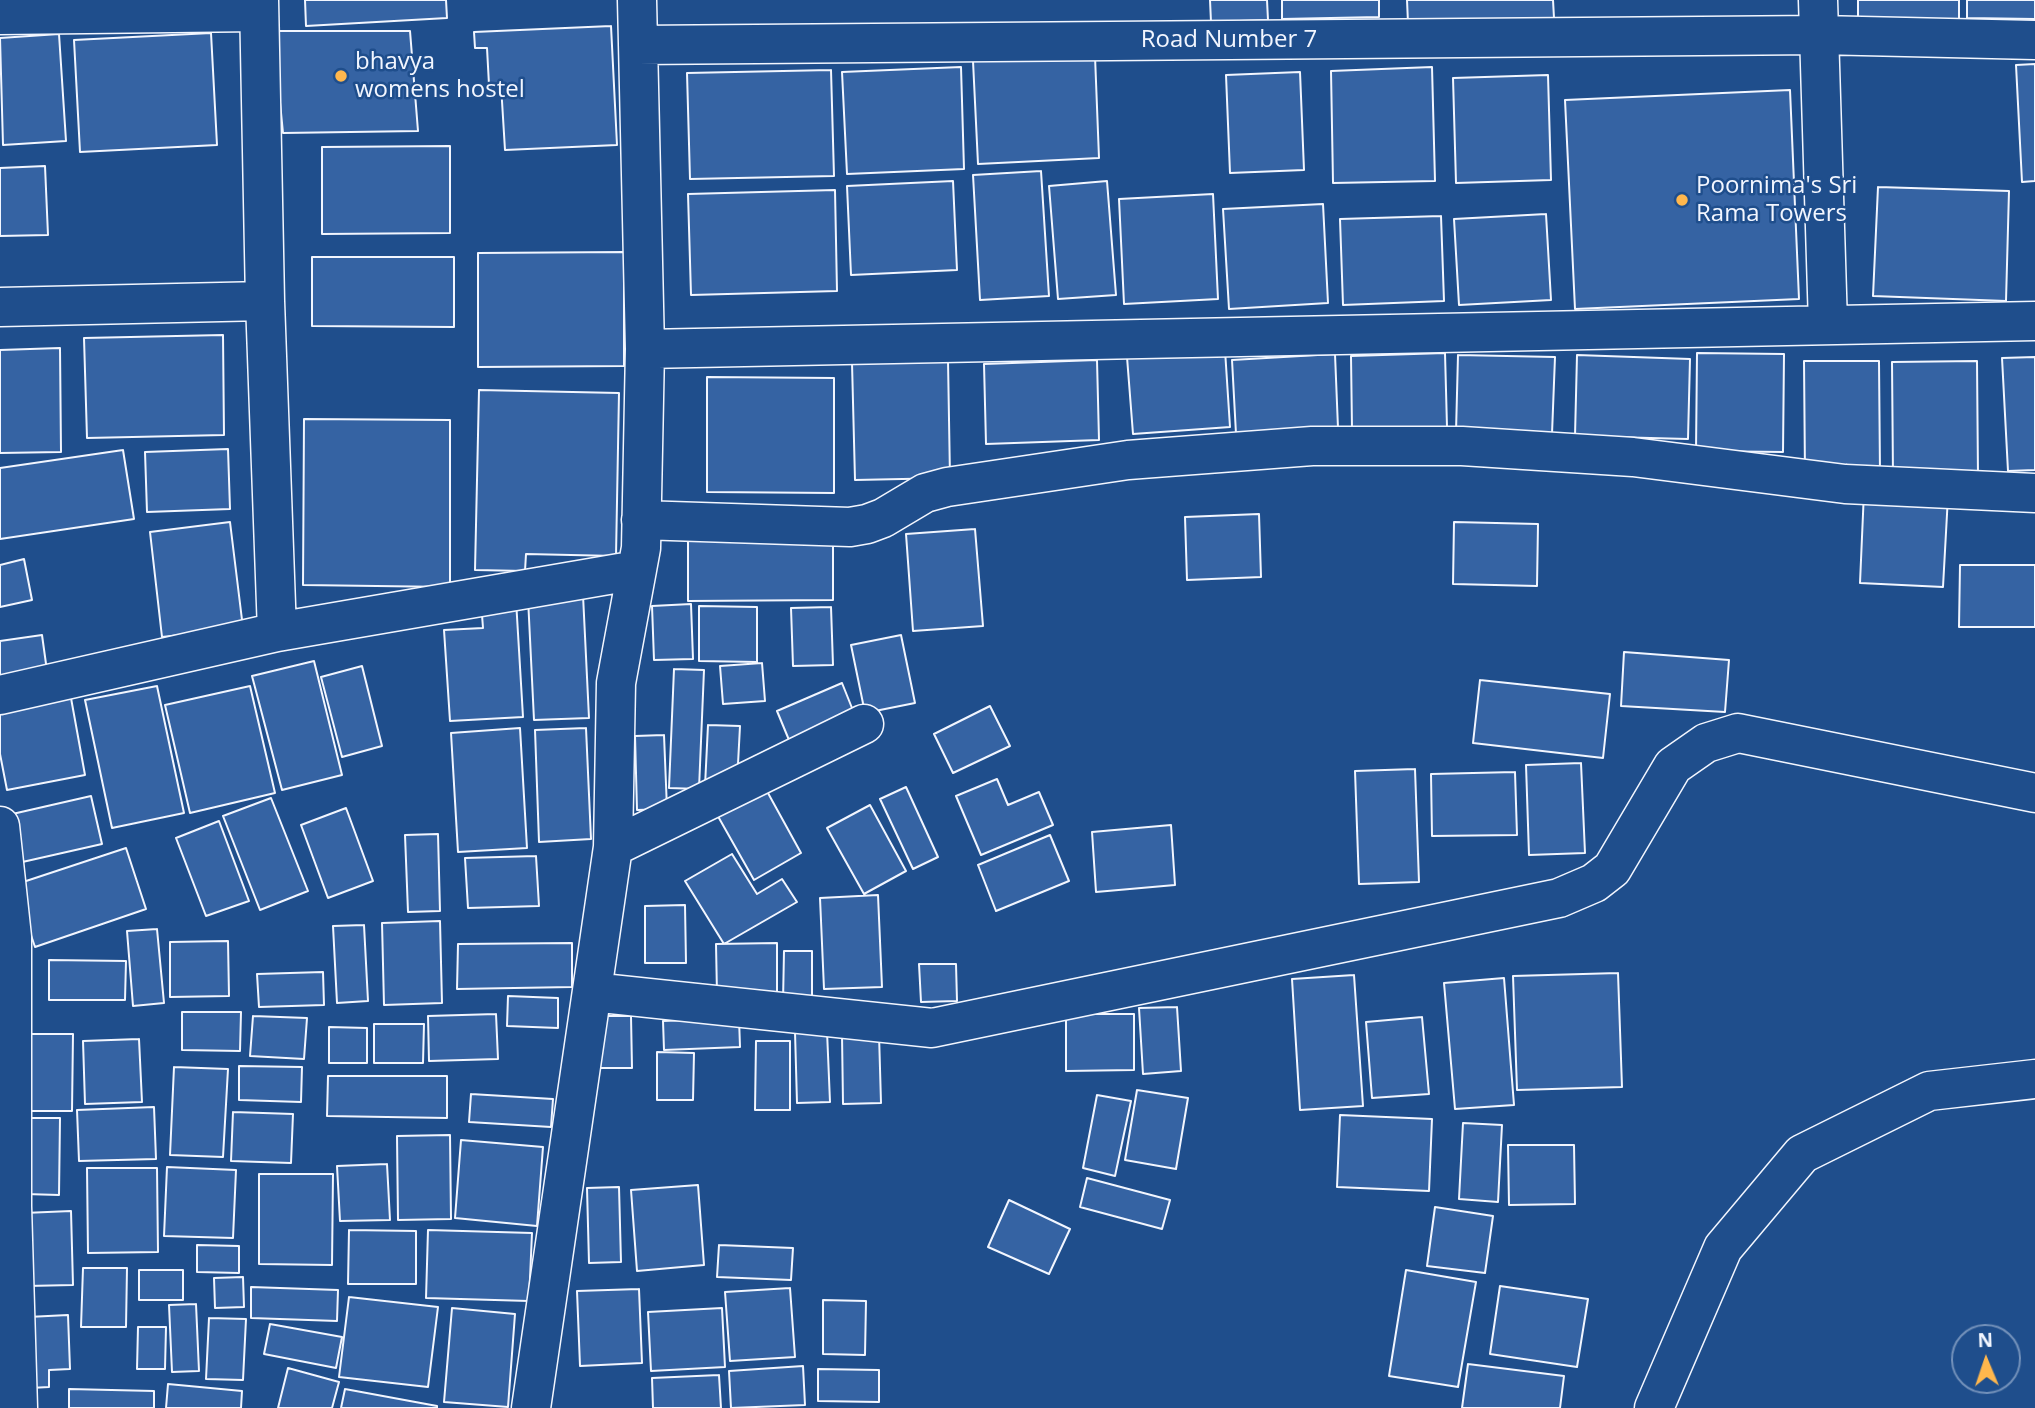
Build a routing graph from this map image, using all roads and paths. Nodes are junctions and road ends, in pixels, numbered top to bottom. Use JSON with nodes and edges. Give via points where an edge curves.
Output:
{"nodes":[{"id":1,"x":637,"y":0,"type":"edge"},
{"id":2,"x":259,"y":6,"type":"edge"},
{"id":3,"x":0,"y":15,"type":"edge"},
{"id":4,"x":1819,"y":18,"type":"edge"},
{"id":5,"x":2035,"y":40,"type":"edge"},
{"id":6,"x":638,"y":44,"type":"junction"},
{"id":7,"x":265,"y":301,"type":"junction"},
{"id":8,"x":0,"y":307,"type":"edge"},
{"id":9,"x":2035,"y":321,"type":"edge"},
{"id":10,"x":1829,"y":325,"type":"junction"},
{"id":11,"x":645,"y":349,"type":"junction"},
{"id":12,"x":2035,"y":493,"type":"edge"},
{"id":13,"x":641,"y":520,"type":"junction"},
{"id":14,"x":637,"y":570,"type":"junction"},
{"id":15,"x":277,"y":632,"type":"junction"},
{"id":16,"x":0,"y":695,"type":"edge"},
{"id":17,"x":864,"y":724,"type":"dead end"},
{"id":18,"x":2035,"y":793,"type":"edge"},
{"id":19,"x":0,"y":826,"type":"edge"},
{"id":20,"x":613,"y":847,"type":"junction"},
{"id":21,"x":592,"y":992,"type":"junction"},
{"id":22,"x":2035,"y":1079,"type":"edge"},
{"id":23,"x":18,"y":1408,"type":"edge"},
{"id":24,"x":531,"y":1408,"type":"edge"},
{"id":25,"x":1654,"y":1408,"type":"edge"}],
"edges":[{"from":1,"to":6,"type":"street"},
{"from":2,"to":3,"type":"street"},
{"from":2,"to":7,"type":"street"},
{"from":4,"to":5,"type":"street","name":"Road Number 7"},
{"from":4,"to":6,"type":"street","name":"Road Number 7"},
{"from":4,"to":10,"type":"street"},
{"from":6,"to":11,"type":"street"},
{"from":7,"to":8,"type":"street"},
{"from":7,"to":15,"type":"street"},
{"from":9,"to":10,"type":"street"},
{"from":10,"to":11,"type":"street"},
{"from":11,"to":13,"type":"street"},
{"from":12,"to":13,"type":"street","via":[[1845,484],[1606,456],[1462,446],[1312,446],[1128,460],[947,487],[925,493],[883,518],[850,527]]},
{"from":13,"to":14,"type":"street"},
{"from":14,"to":15,"type":"street"},
{"from":14,"to":20,"type":"street","via":[[616,683]]},
{"from":15,"to":16,"type":"street"},
{"from":17,"to":20,"type":"street"},
{"from":18,"to":21,"type":"street","via":[[1738,733],[1706,743],[1673,766],[1612,869],[1594,883],[1559,898],[932,1028]]},
{"from":19,"to":23,"type":"street","via":[[12,937]]},
{"from":20,"to":21,"type":"street"},
{"from":21,"to":24,"type":"street"},
{"from":22,"to":25,"type":"street","via":[[1929,1091],[1802,1154],[1723,1248]]}]}
